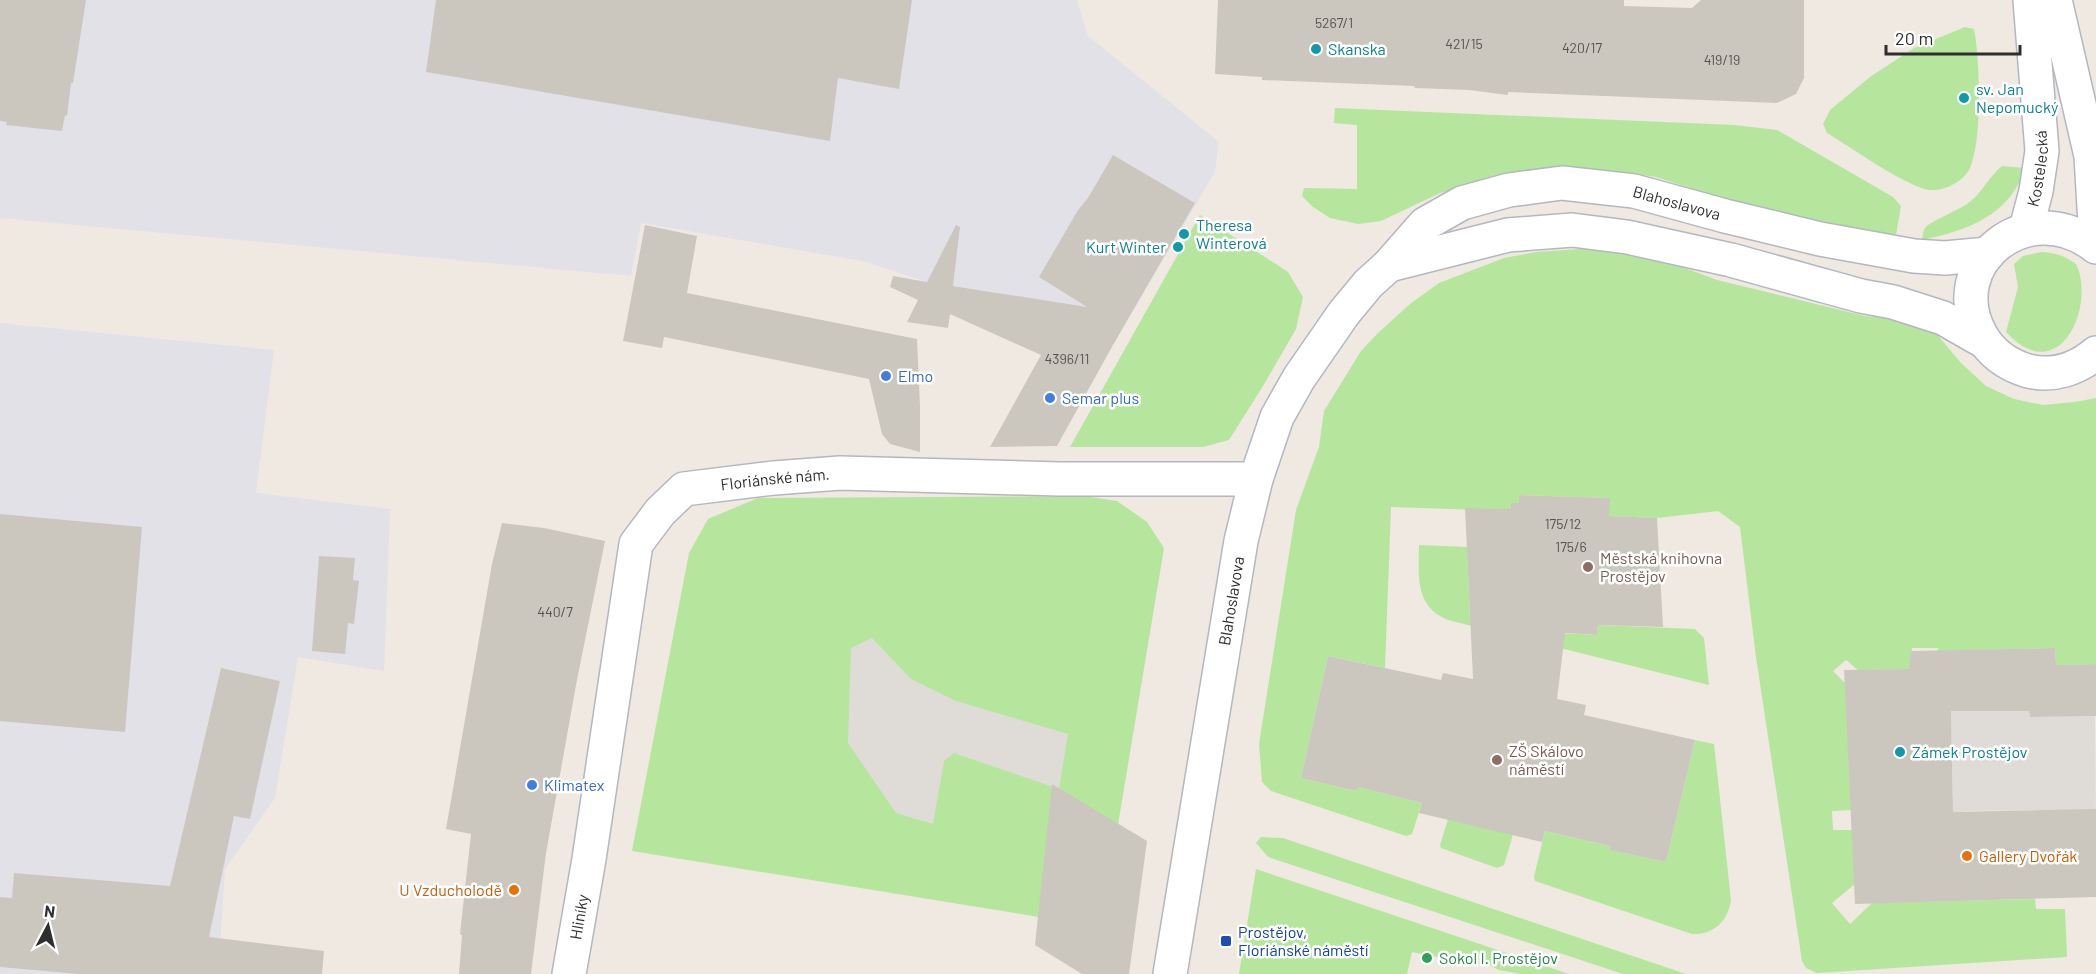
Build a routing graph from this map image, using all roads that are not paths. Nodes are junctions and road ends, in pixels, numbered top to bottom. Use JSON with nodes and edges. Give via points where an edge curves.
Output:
{"nodes":[{"id":1,"x":2030,"y":0,"type":"edge"},
{"id":2,"x":2055,"y":0,"type":"edge"},
{"id":3,"x":2026,"y":229,"type":"junction"},
{"id":4,"x":2096,"y":244,"type":"edge"},
{"id":5,"x":1988,"y":254,"type":"junction"},
{"id":6,"x":1389,"y":265,"type":"junction"},
{"id":7,"x":1985,"y":342,"type":"junction"},
{"id":8,"x":2096,"y":353,"type":"edge"},
{"id":9,"x":2055,"y":372,"type":"junction"},
{"id":10,"x":2096,"y":380,"type":"edge"},
{"id":11,"x":1256,"y":479,"type":"junction"},
{"id":12,"x":589,"y":859,"type":"joint"},
{"id":13,"x":569,"y":974,"type":"edge"},
{"id":14,"x":1170,"y":974,"type":"edge"}],
"edges":[{"from":1,"to":3,"type":"main road","name":"Kostelecká","via":[[2042,151]]},
{"from":2,"to":4,"type":"main road","via":[[2091,156]]},
{"from":3,"to":4,"type":"main road","via":[[2050,227],[2073,232]]},
{"from":3,"to":5,"type":"main road","via":[[2005,238]]},
{"from":5,"to":6,"type":"main road","name":"Blahoslavova","via":[[1914,256],[1810,237],[1634,191],[1562,183],[1509,190],[1462,203],[1425,224]]},
{"from":5,"to":7,"type":"main road","via":[[1976,275],[1972,298],[1975,321]]},
{"from":6,"to":7,"type":"main road","name":"Blahoslavova","via":[[1508,235],[1572,230],[1605,234],[1731,260],[1893,302],[1943,318]]},
{"from":6,"to":11,"type":"main road","name":"Blahoslavova","via":[[1344,313],[1299,378],[1277,417]]},
{"from":7,"to":9,"type":"main road","via":[[2011,365],[2032,372]]},
{"from":8,"to":9,"type":"main road","via":[[2077,366]]},
{"from":9,"to":10,"type":"main road"},
{"from":11,"to":12,"type":"main road","name":"Floriánské nám.","via":[[840,473],[684,489],[636,544]]},
{"from":11,"to":14,"type":"main road","name":"Blahoslavova","via":[[1241,541]]},
{"from":12,"to":13,"type":"main road","name":"Hliníky"}]}
